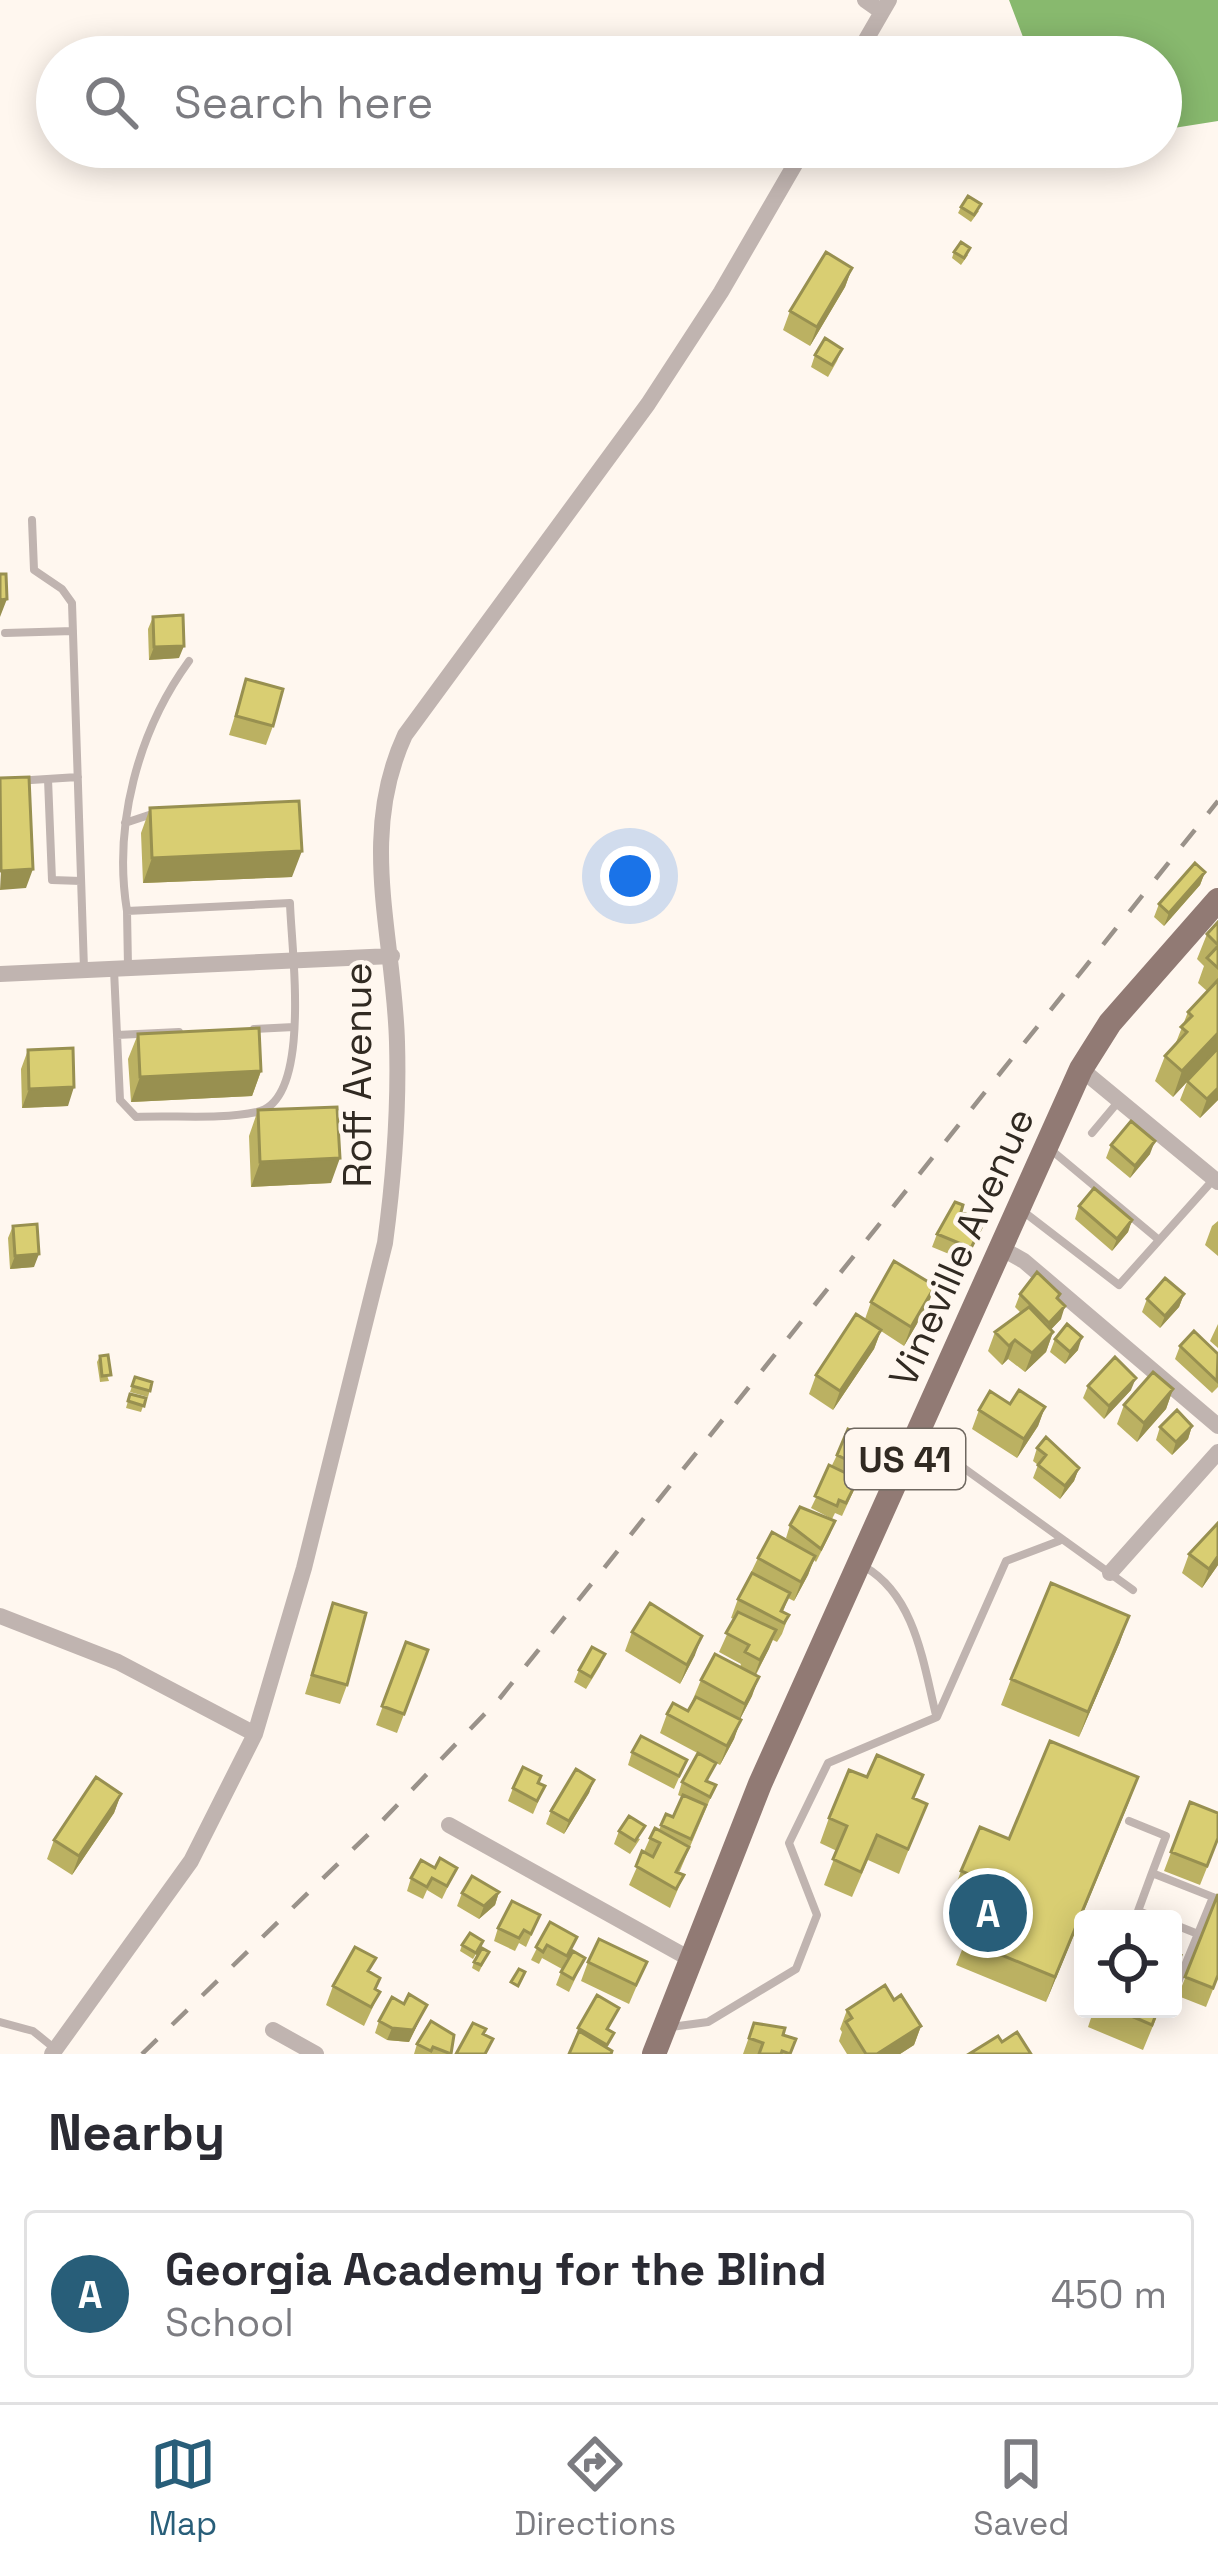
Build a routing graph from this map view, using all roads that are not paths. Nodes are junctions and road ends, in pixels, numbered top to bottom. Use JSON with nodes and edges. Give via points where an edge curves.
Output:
{"nodes":[{"id":1,"x":865,"y":0,"type":"edge"},
{"id":2,"x":885,"y":6,"type":"edge"},
{"id":3,"x":868,"y":36,"type":"edge"},
{"id":4,"x":793,"y":168,"type":"edge"},
{"id":5,"x":32,"y":520,"type":"dead end"},
{"id":6,"x":73,"y":631,"type":"junction"},
{"id":7,"x":5,"y":633,"type":"dead end"},
{"id":8,"x":189,"y":662,"type":"dead end"},
{"id":9,"x":78,"y":777,"type":"junction"},
{"id":10,"x":48,"y":779,"type":"junction"},
{"id":11,"x":0,"y":782,"type":"edge"},
{"id":12,"x":163,"y":813,"type":"edge"},
{"id":13,"x":125,"y":823,"type":"junction"},
{"id":14,"x":81,"y":881,"type":"junction"},
{"id":15,"x":1218,"y":901,"type":"edge"},
{"id":16,"x":127,"y":911,"type":"junction"},
{"id":17,"x":392,"y":956,"type":"junction"},
{"id":18,"x":292,"y":961,"type":"junction"},
{"id":19,"x":121,"y":969,"type":"junction"},
{"id":20,"x":84,"y":970,"type":"junction"},
{"id":21,"x":0,"y":974,"type":"edge"},
{"id":22,"x":294,"y":1027,"type":"junction"},
{"id":23,"x":250,"y":1029,"type":"edge"},
{"id":24,"x":184,"y":1032,"type":"edge"},
{"id":25,"x":117,"y":1035,"type":"junction"},
{"id":26,"x":1081,"y":1070,"type":"junction"},
{"id":27,"x":1119,"y":1100,"type":"junction"},
{"id":28,"x":1092,"y":1133,"type":"dead end"},
{"id":29,"x":1046,"y":1146,"type":"junction"},
{"id":30,"x":1216,"y":1180,"type":"edge"},
{"id":31,"x":1018,"y":1207,"type":"junction"},
{"id":32,"x":1160,"y":1240,"type":"junction"},
{"id":33,"x":999,"y":1247,"type":"junction"},
{"id":34,"x":1218,"y":1426,"type":"edge"},
{"id":35,"x":916,"y":1434,"type":"junction"},
{"id":36,"x":1218,"y":1452,"type":"edge"},
{"id":37,"x":1059,"y":1541,"type":"junction"},
{"id":38,"x":858,"y":1563,"type":"junction"},
{"id":39,"x":1110,"y":1574,"type":"junction"},
{"id":40,"x":1133,"y":1590,"type":"dead end"},
{"id":41,"x":0,"y":1616,"type":"edge"},
{"id":42,"x":937,"y":1718,"type":"junction"},
{"id":43,"x":255,"y":1734,"type":"junction"},
{"id":44,"x":1129,"y":1821,"type":"edge"},
{"id":45,"x":448,"y":1825,"type":"dead end"},
{"id":46,"x":1152,"y":1873,"type":"junction"},
{"id":47,"x":1215,"y":1898,"type":"edge"},
{"id":48,"x":1138,"y":1910,"type":"edge"},
{"id":49,"x":1182,"y":1928,"type":"edge"},
{"id":50,"x":1198,"y":1934,"type":"junction"},
{"id":51,"x":690,"y":1959,"type":"junction"},
{"id":52,"x":1182,"y":1975,"type":"edge"},
{"id":53,"x":0,"y":2022,"type":"edge"},
{"id":54,"x":664,"y":2028,"type":"junction"},
{"id":55,"x":273,"y":2030,"type":"dead end"},
{"id":56,"x":54,"y":2052,"type":"edge"},
{"id":57,"x":316,"y":2054,"type":"edge"},
{"id":58,"x":654,"y":2054,"type":"edge"}],
"edges":[{"from":1,"to":2,"type":"street"},
{"from":2,"to":3,"type":"street"},
{"from":4,"to":17,"type":"street","name":"Roff Avenue","via":[[648,404],[405,735],[379,821]]},
{"from":5,"to":6,"type":"lane","via":[[34,570],[72,603]]},
{"from":6,"to":7,"type":"lane"},
{"from":6,"to":9,"type":"lane"},
{"from":8,"to":13,"type":"lane","via":[[167,691]]},
{"from":9,"to":10,"type":"lane"},
{"from":9,"to":14,"type":"lane"},
{"from":10,"to":11,"type":"lane"},
{"from":10,"to":14,"type":"lane","via":[[52,880]]},
{"from":12,"to":13,"type":"lane"},
{"from":13,"to":16,"type":"lane"},
{"from":14,"to":20,"type":"lane"},
{"from":15,"to":26,"type":"main road","name":"Vineville Avenue","number":"US 41","via":[[1110,1023]]},
{"from":16,"to":18,"type":"lane","via":[[290,903]]},
{"from":16,"to":19,"type":"lane"},
{"from":17,"to":18,"type":"street"},
{"from":17,"to":43,"type":"street","name":"Roff Avenue","via":[[397,1135],[385,1243]]},
{"from":18,"to":19,"type":"street"},
{"from":18,"to":22,"type":"lane"},
{"from":19,"to":20,"type":"street"},
{"from":19,"to":25,"type":"lane"},
{"from":20,"to":21,"type":"street"},
{"from":22,"to":23,"type":"lane"},
{"from":22,"to":25,"type":"lane","via":[[295,1052],[279,1099],[261,1112],[136,1117],[120,1100]]},
{"from":24,"to":25,"type":"lane"},
{"from":26,"to":27,"type":"street"},
{"from":26,"to":29,"type":"main road","name":"Vineville Avenue","number":"US 41"},
{"from":27,"to":28,"type":"lane"},
{"from":27,"to":30,"type":"street"},
{"from":29,"to":31,"type":"main road","name":"Vineville Avenue","number":"US 41"},
{"from":29,"to":32,"type":"lane"},
{"from":30,"to":32,"type":"lane"},
{"from":31,"to":32,"type":"lane","via":[[1119,1285]]},
{"from":31,"to":33,"type":"main road","name":"Vineville Avenue","number":"US 41"},
{"from":33,"to":34,"type":"street"},
{"from":33,"to":35,"type":"main road","name":"Vineville Avenue","number":"US 41"},
{"from":35,"to":37,"type":"lane"},
{"from":35,"to":38,"type":"main road","name":"Vineville Avenue","number":"US 41"},
{"from":36,"to":39,"type":"street"},
{"from":37,"to":39,"type":"lane"},
{"from":37,"to":42,"type":"lane","via":[[1006,1561]]},
{"from":38,"to":42,"type":"lane","via":[[897,1593]]},
{"from":38,"to":51,"type":"main road","name":"Vineville Avenue","number":"US 41"},
{"from":39,"to":40,"type":"lane"},
{"from":41,"to":43,"type":"street","via":[[118,1662]]},
{"from":42,"to":54,"type":"lane","via":[[828,1763],[789,1843],[817,1915],[796,1969],[708,2022]]},
{"from":43,"to":56,"type":"street","name":"Roff Avenue","via":[[191,1861]]},
{"from":44,"to":46,"type":"lane","via":[[1166,1835]]},
{"from":45,"to":51,"type":"street"},
{"from":46,"to":47,"type":"lane"},
{"from":46,"to":48,"type":"lane"},
{"from":47,"to":50,"type":"lane"},
{"from":49,"to":50,"type":"lane"},
{"from":50,"to":52,"type":"lane"},
{"from":51,"to":54,"type":"main road","name":"Vineville Avenue","number":"US 41"},
{"from":53,"to":56,"type":"lane","via":[[33,2031]]},
{"from":54,"to":58,"type":"main road","name":"Vineville Avenue","number":"US 41"},
{"from":55,"to":57,"type":"street"}]}
